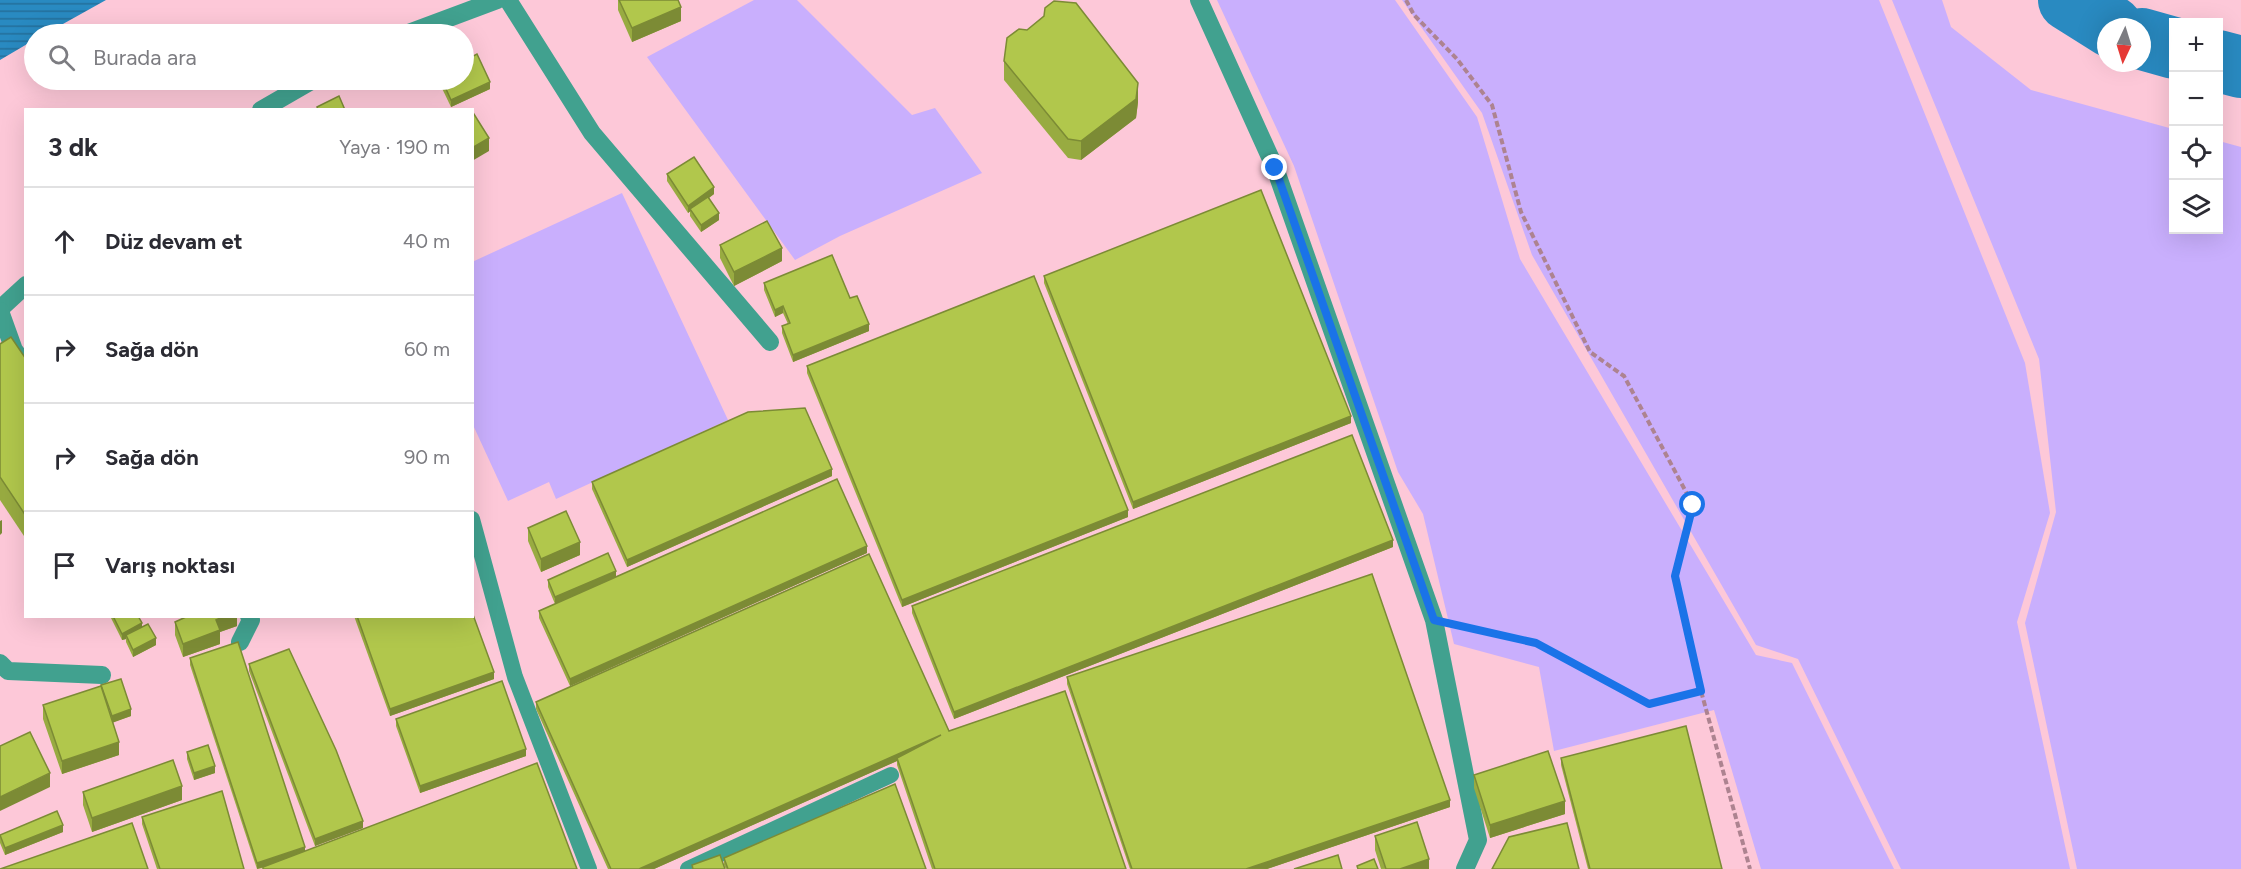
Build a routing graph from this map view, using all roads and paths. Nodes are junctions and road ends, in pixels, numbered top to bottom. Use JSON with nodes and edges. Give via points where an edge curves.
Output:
{"nodes":[{"id":1,"x":497,"y":0,"type":"edge"},
{"id":2,"x":508,"y":0,"type":"edge"},
{"id":3,"x":1199,"y":0,"type":"edge"},
{"id":4,"x":1406,"y":0,"type":"edge"},
{"id":5,"x":433,"y":24,"type":"edge"},
{"id":6,"x":297,"y":90,"type":"edge"},
{"id":7,"x":271,"y":107,"type":"edge"},
{"id":8,"x":24,"y":287,"type":"edge"},
{"id":9,"x":0,"y":310,"type":"edge"},
{"id":10,"x":770,"y":342,"type":"dead end"},
{"id":11,"x":24,"y":363,"type":"edge"},
{"id":12,"x":474,"y":526,"type":"edge"},
{"id":13,"x":250,"y":618,"type":"edge"},
{"id":14,"x":1434,"y":620,"type":"junction"},
{"id":15,"x":240,"y":642,"type":"edge"},
{"id":16,"x":0,"y":663,"type":"edge"},
{"id":17,"x":102,"y":675,"type":"dead end"},
{"id":18,"x":1701,"y":691,"type":"junction"},
{"id":19,"x":891,"y":775,"type":"dead end"},
{"id":20,"x":589,"y":869,"type":"edge"},
{"id":21,"x":688,"y":869,"type":"edge"},
{"id":22,"x":1465,"y":869,"type":"edge"},
{"id":23,"x":1750,"y":869,"type":"edge"}],
"edges":[{"from":1,"to":5,"type":"street"},
{"from":2,"to":10,"type":"street","via":[[592,133]]},
{"from":3,"to":14,"type":"street","via":[[1275,168]]},
{"from":4,"to":18,"type":"path","via":[[1414,15],[1457,59],[1492,105],[1521,212],[1590,352],[1624,376],[1693,505],[1675,576]]},
{"from":6,"to":7,"type":"street"},
{"from":8,"to":9,"type":"street"},
{"from":9,"to":11,"type":"street"},
{"from":12,"to":20,"type":"lane","via":[[515,676]]},
{"from":13,"to":15,"type":"street"},
{"from":14,"to":18,"type":"path","via":[[1536,643],[1649,704]]},
{"from":14,"to":22,"type":"street","via":[[1478,840]]},
{"from":16,"to":17,"type":"street","via":[[8,672]]},
{"from":18,"to":23,"type":"path"},
{"from":19,"to":21,"type":"lane"}]}
